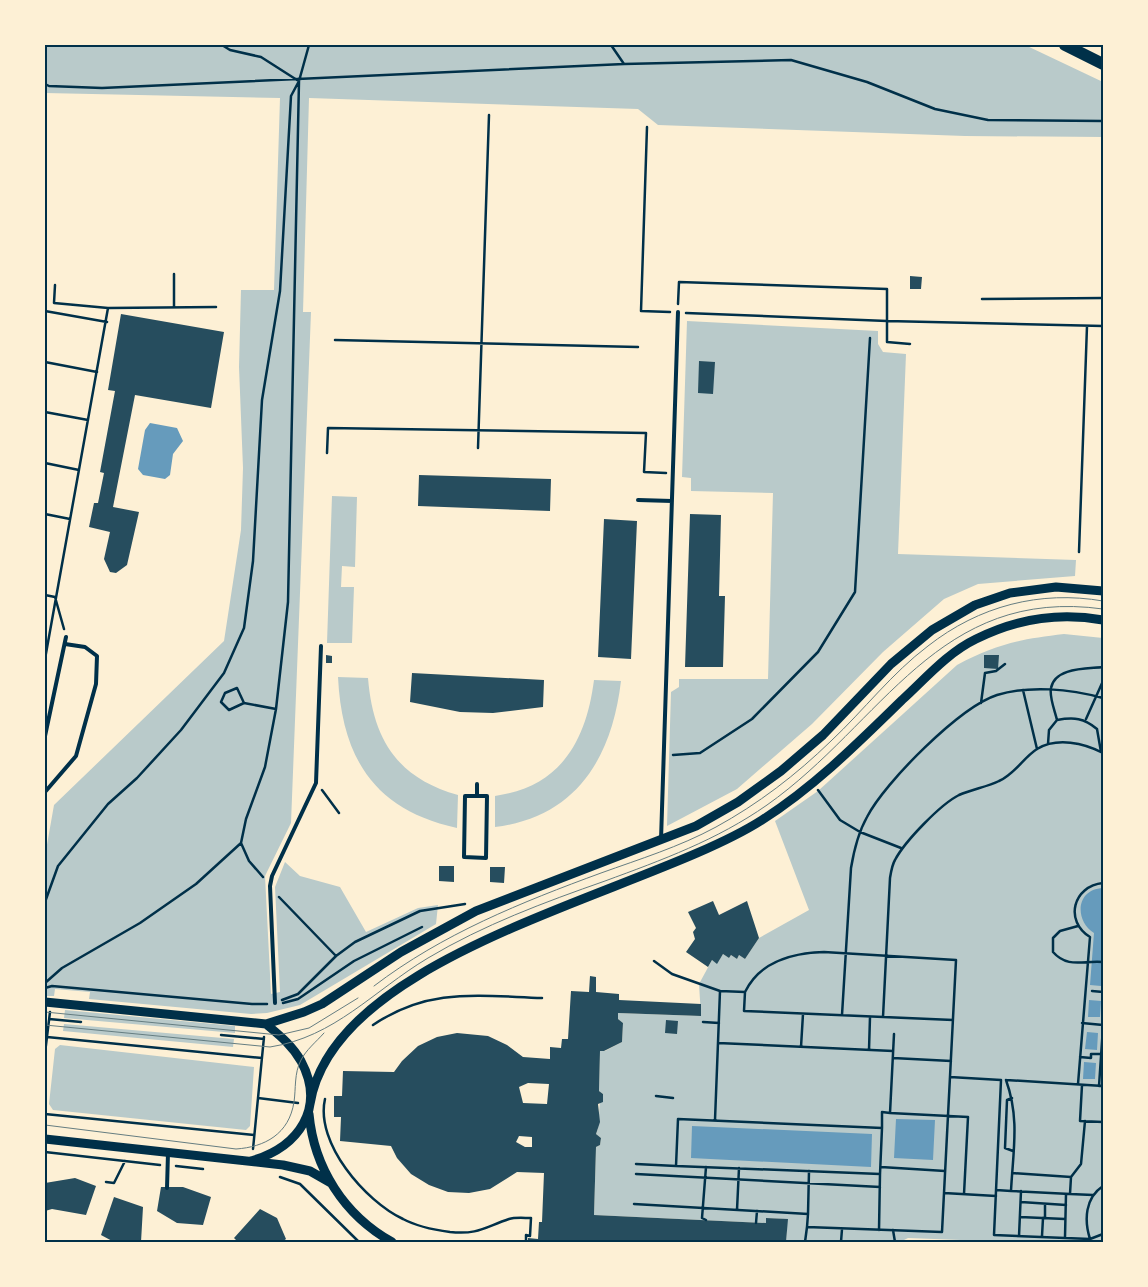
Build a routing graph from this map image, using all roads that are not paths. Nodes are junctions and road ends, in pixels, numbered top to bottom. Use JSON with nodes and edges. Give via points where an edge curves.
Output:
{"nodes":[{"id":1,"x":1065,"y":45,"type":"edge"},
{"id":2,"x":1103,"y":64,"type":"edge"},
{"id":3,"x":678,"y":312,"type":"road end"},
{"id":4,"x":638,"y":500,"type":"dead end"},
{"id":5,"x":672,"y":501,"type":"junction"},
{"id":6,"x":1103,"y":591,"type":"edge"},
{"id":7,"x":1103,"y":620,"type":"edge"},
{"id":8,"x":66,"y":637,"type":"road end"},
{"id":9,"x":65,"y":644,"type":"junction"},
{"id":10,"x":321,"y":646,"type":"dead end"},
{"id":11,"x":45,"y":736,"type":"edge"},
{"id":12,"x":477,"y":784,"type":"dead end"},
{"id":13,"x":45,"y":792,"type":"edge"},
{"id":14,"x":477,"y":796,"type":"junction"},
{"id":15,"x":661,"y":840,"type":"junction"},
{"id":16,"x":48,"y":1002,"type":"edge"},
{"id":17,"x":274,"y":1003,"type":"road end"},
{"id":18,"x":266,"y":1024,"type":"junction"},
{"id":19,"x":310,"y":1109,"type":"junction"},
{"id":20,"x":45,"y":1139,"type":"edge"},
{"id":21,"x":168,"y":1153,"type":"junction"},
{"id":22,"x":252,"y":1161,"type":"junction"},
{"id":23,"x":331,"y":1183,"type":"junction"},
{"id":24,"x":167,"y":1188,"type":"dead end"},
{"id":25,"x":392,"y":1242,"type":"edge"}],
"edges":[{"from":1,"to":2,"type":"highway"},
{"from":3,"to":5,"type":"lane"},
{"from":4,"to":5,"type":"lane"},
{"from":5,"to":15,"type":"lane"},
{"from":6,"to":15,"type":"street","via":[[1056,586],[1010,593],[975,605],[953,617],[891,664],[823,735],[782,771],[696,826]]},
{"from":7,"to":19,"type":"street","via":[[1063,616],[1035,618],[974,640],[947,657],[813,783],[763,820],[674,864],[528,920],[407,983],[373,1008],[330,1052],[316,1080]]},
{"from":8,"to":9,"type":"lane"},
{"from":9,"to":11,"type":"lane"},
{"from":9,"to":13,"type":"lane","via":[[85,647],[96,656],[96,684],[76,756]]},
{"from":10,"to":17,"type":"lane","via":[[316,783],[270,886]]},
{"from":12,"to":14,"type":"lane"},
{"from":14,"to":14,"type":"lane","via":[[487,796],[486,858],[464,857],[465,796]]},
{"from":15,"to":18,"type":"street","via":[[476,911],[400,952],[322,1004]]},
{"from":16,"to":18,"type":"street"},
{"from":18,"to":19,"type":"street","via":[[289,1044],[300,1060],[308,1081]]},
{"from":19,"to":22,"type":"street","via":[[299,1131],[286,1145],[265,1158]]},
{"from":19,"to":23,"type":"street","via":[[317,1157]]},
{"from":20,"to":21,"type":"street"},
{"from":21,"to":22,"type":"street"},
{"from":21,"to":24,"type":"lane"},
{"from":22,"to":23,"type":"street","via":[[310,1171]]},
{"from":23,"to":25,"type":"street","via":[[358,1218]]}]}
